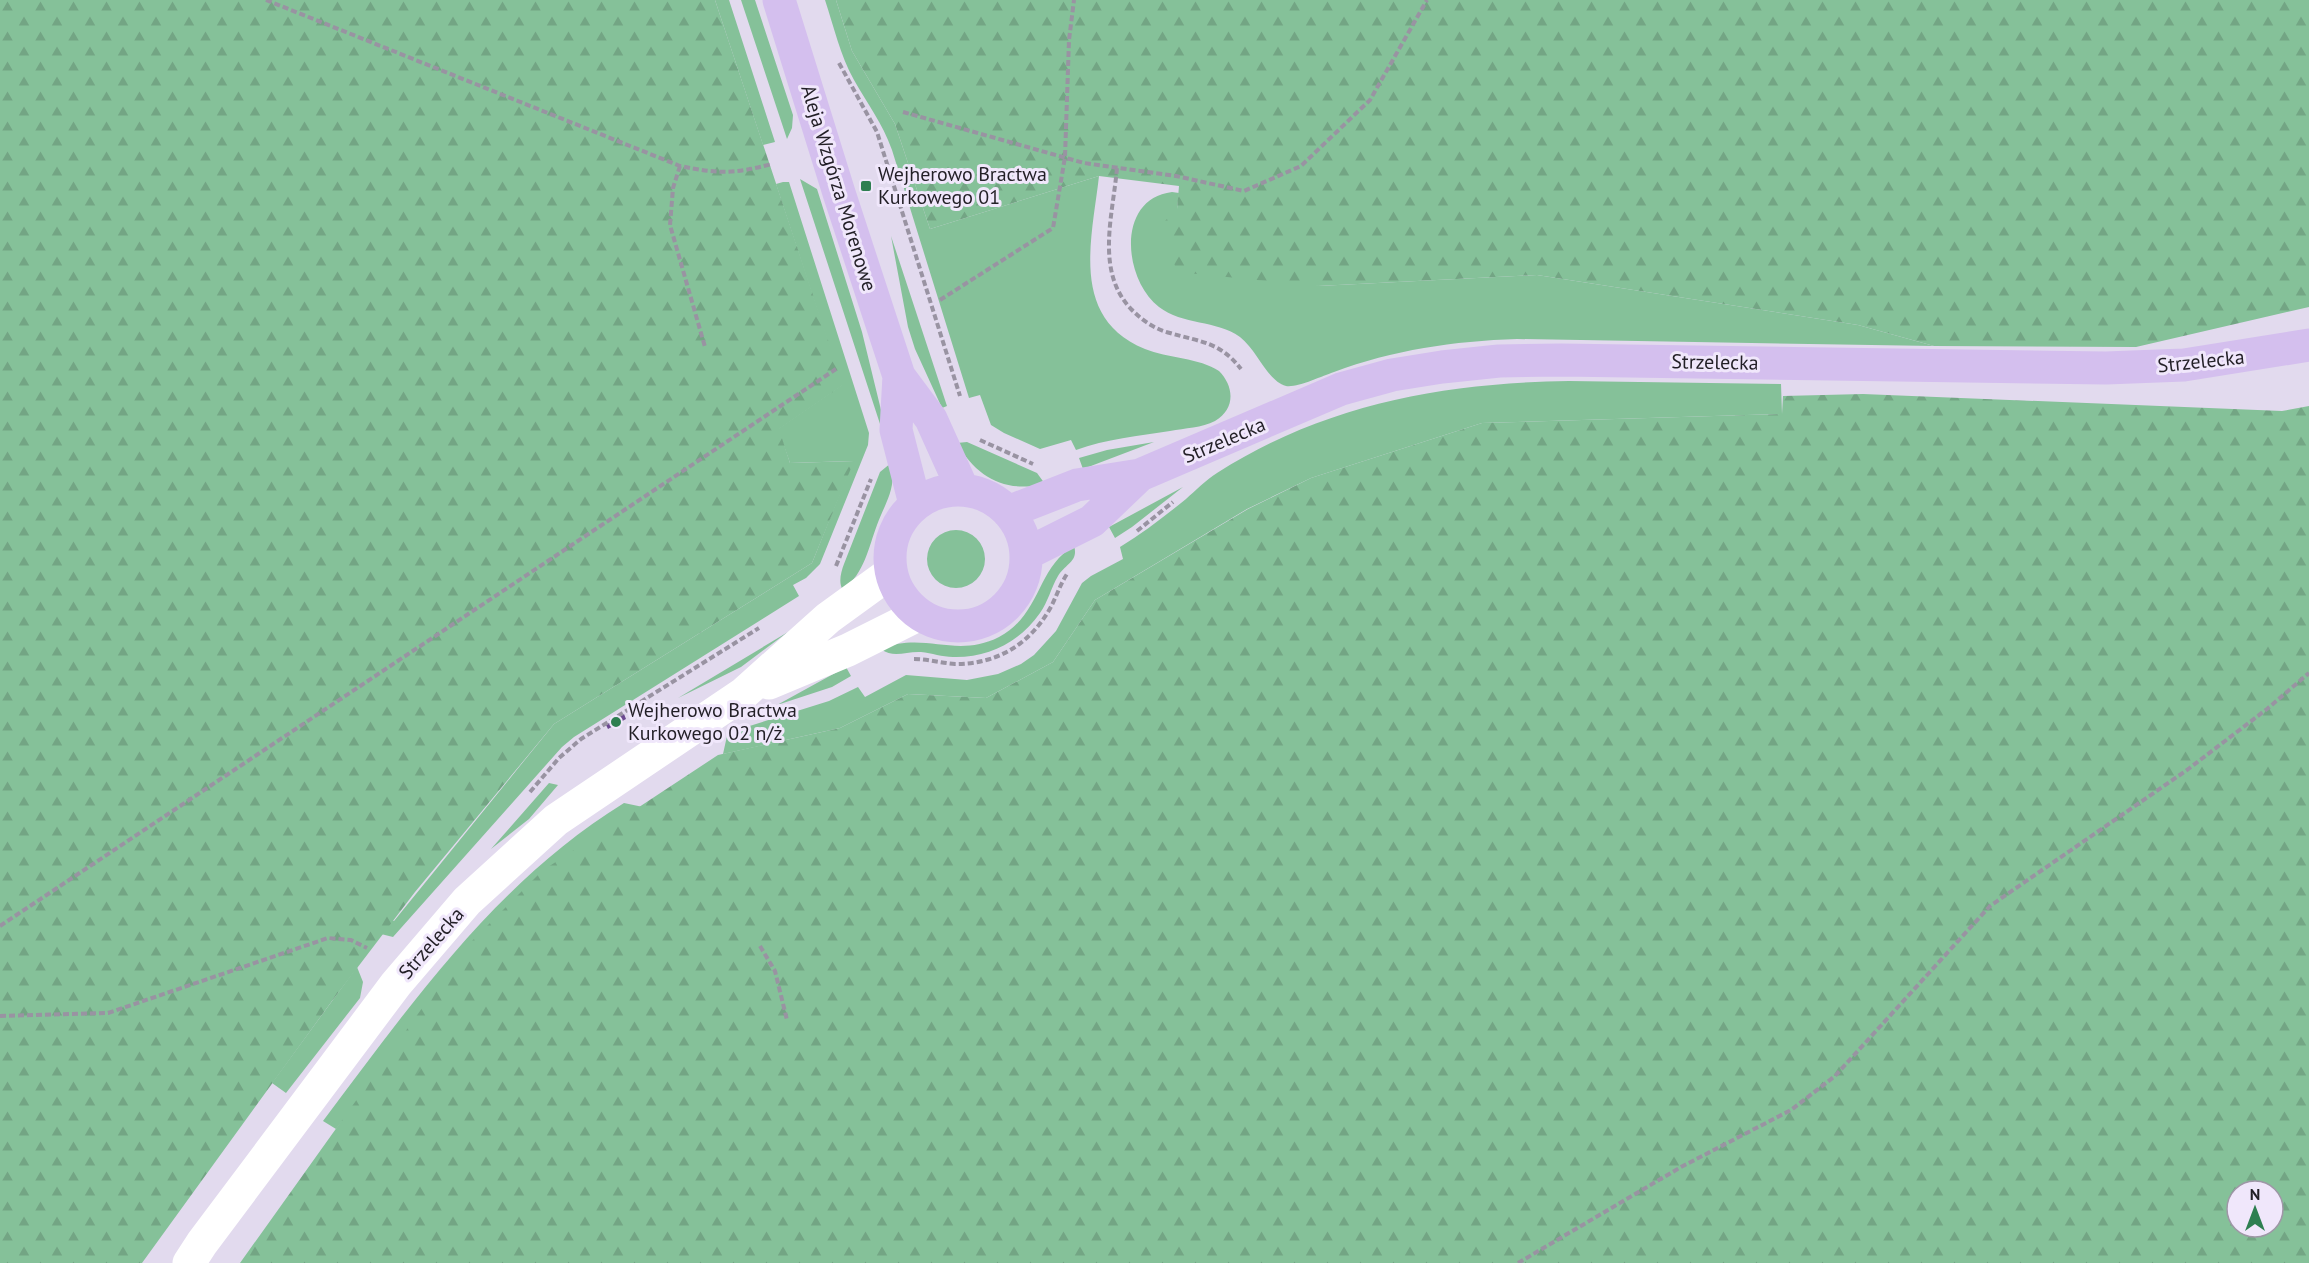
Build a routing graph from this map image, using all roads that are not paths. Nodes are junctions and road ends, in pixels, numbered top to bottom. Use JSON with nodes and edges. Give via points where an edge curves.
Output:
{"nodes":[{"id":1,"x":779,"y":0,"type":"edge"},
{"id":2,"x":2309,"y":345,"type":"edge"},
{"id":3,"x":899,"y":376,"type":"junction"},
{"id":4,"x":1140,"y":475,"type":"junction"},
{"id":5,"x":963,"y":490,"type":"junction"},
{"id":6,"x":915,"y":504,"type":"junction"},
{"id":7,"x":1008,"y":512,"type":"junction"},
{"id":8,"x":1026,"y":554,"type":"junction"},
{"id":9,"x":890,"y":573,"type":"junction"},
{"id":10,"x":918,"y":615,"type":"junction"},
{"id":11,"x":743,"y":694,"type":"junction"},
{"id":12,"x":189,"y":1263,"type":"edge"}],
"edges":[{"from":1,"to":3,"type":"main road","name":"Aleja Wzgórza Morenowe"},
{"from":2,"to":4,"type":"main road","name":"Strzelecka","via":[[2184,365],[2106,368],[1561,360],[1442,367],[1392,375],[1341,390]]},
{"from":3,"to":5,"type":"main road","name":"Aleja Wzgórza Morenowe","via":[[931,419]]},
{"from":3,"to":6,"type":"main road","name":"Aleja Wzgórza Morenowe","via":[[896,430]]},
{"from":4,"to":7,"type":"main road","name":"Strzelecka","via":[[1077,485]]},
{"from":4,"to":8,"type":"main road","name":"Strzelecka","via":[[1092,521]]},
{"from":5,"to":6,"type":"main road","via":[[938,493]]},
{"from":5,"to":7,"type":"main road","via":[[995,501]]},
{"from":6,"to":9,"type":"main road","via":[[899,523],[890,547]]},
{"from":7,"to":8,"type":"main road","via":[[1021,531]]},
{"from":8,"to":10,"type":"main road","via":[[1023,580],[1011,602],[991,618],[967,627],[941,625]]},
{"from":9,"to":10,"type":"main road","via":[[900,596]]},
{"from":9,"to":11,"type":"street","name":"Strzelecka","via":[[828,618]]},
{"from":10,"to":11,"type":"street","name":"Strzelecka","via":[[848,650]]},
{"from":11,"to":12,"type":"street","name":"Strzelecka","via":[[556,820],[467,901],[396,984]]}]}
